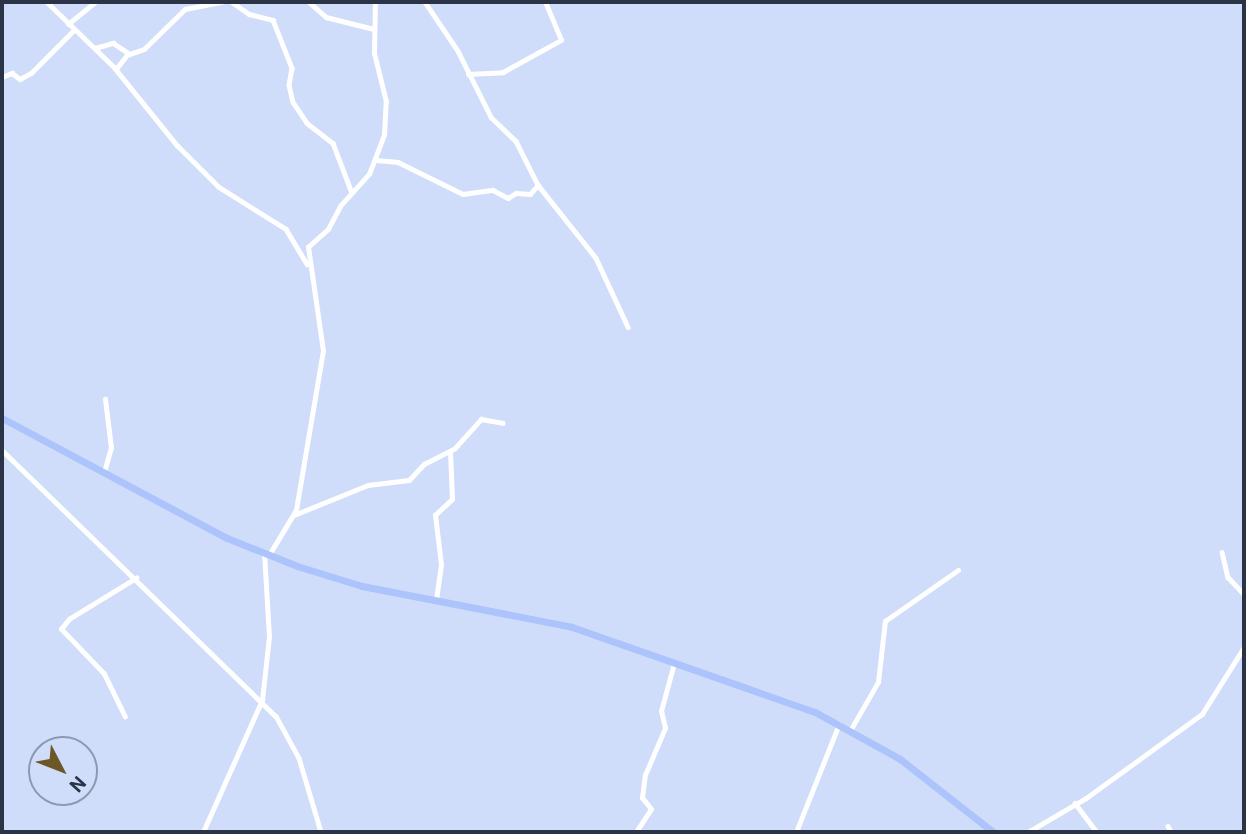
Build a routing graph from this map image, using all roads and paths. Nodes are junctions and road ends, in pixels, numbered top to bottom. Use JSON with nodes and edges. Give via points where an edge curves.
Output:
{"nodes":[{"id":1,"x":47,"y":2,"type":"edge"},
{"id":2,"x":95,"y":2,"type":"edge"},
{"id":3,"x":222,"y":2,"type":"edge"},
{"id":4,"x":232,"y":2,"type":"edge"},
{"id":5,"x":309,"y":2,"type":"edge"},
{"id":6,"x":375,"y":2,"type":"edge"},
{"id":7,"x":425,"y":2,"type":"edge"},
{"id":8,"x":545,"y":2,"type":"edge"},
{"id":9,"x":68,"y":24,"type":"junction"},
{"id":10,"x":374,"y":29,"type":"junction"},
{"id":11,"x":73,"y":31,"type":"junction"},
{"id":12,"x":95,"y":48,"type":"junction"},
{"id":13,"x":130,"y":54,"type":"junction"},
{"id":14,"x":116,"y":70,"type":"junction"},
{"id":15,"x":467,"y":74,"type":"junction"},
{"id":16,"x":2,"y":77,"type":"edge"},
{"id":17,"x":376,"y":160,"type":"junction"},
{"id":18,"x":538,"y":185,"type":"junction"},
{"id":19,"x":352,"y":193,"type":"junction"},
{"id":20,"x":308,"y":265,"type":"junction"},
{"id":21,"x":628,"y":327,"type":"dead end"},
{"id":22,"x":106,"y":400,"type":"dead end"},
{"id":23,"x":2,"y":418,"type":"edge"},
{"id":24,"x":503,"y":423,"type":"dead end"},
{"id":25,"x":2,"y":450,"type":"edge"},
{"id":26,"x":450,"y":452,"type":"junction"},
{"id":27,"x":104,"y":472,"type":"junction"},
{"id":28,"x":293,"y":516,"type":"junction"},
{"id":29,"x":1222,"y":552,"type":"dead end"},
{"id":30,"x":266,"y":554,"type":"junction"},
{"id":31,"x":958,"y":570,"type":"dead end"},
{"id":32,"x":136,"y":578,"type":"junction"},
{"id":33,"x":1244,"y":594,"type":"edge"},
{"id":34,"x":436,"y":600,"type":"junction"},
{"id":35,"x":1244,"y":647,"type":"edge"},
{"id":36,"x":675,"y":661,"type":"junction"},
{"id":37,"x":262,"y":700,"type":"junction"},
{"id":38,"x":125,"y":717,"type":"dead end"},
{"id":39,"x":839,"y":723,"type":"junction"},
{"id":40,"x":850,"y":729,"type":"junction"},
{"id":41,"x":1075,"y":803,"type":"junction"},
{"id":42,"x":1168,"y":826,"type":"dead end"},
{"id":43,"x":203,"y":832,"type":"edge"},
{"id":44,"x":321,"y":832,"type":"edge"},
{"id":45,"x":636,"y":832,"type":"edge"},
{"id":46,"x":796,"y":832,"type":"edge"},
{"id":47,"x":993,"y":832,"type":"edge"},
{"id":48,"x":1028,"y":832,"type":"edge"},
{"id":49,"x":1097,"y":832,"type":"edge"},
{"id":50,"x":1171,"y":832,"type":"edge"}],
"edges":[{"from":1,"to":9,"type":"street"},
{"from":2,"to":9,"type":"street"},
{"from":3,"to":13,"type":"street","via":[[185,9],[144,49]]},
{"from":4,"to":19,"type":"street","via":[[249,14],[273,20],[292,68],[288,82],[293,102],[307,123],[333,142]]},
{"from":5,"to":10,"type":"street","via":[[326,17]]},
{"from":6,"to":10,"type":"street"},
{"from":7,"to":15,"type":"street","via":[[460,55]]},
{"from":8,"to":15,"type":"street","via":[[560,29],[560,41],[503,72]]},
{"from":9,"to":11,"type":"street"},
{"from":10,"to":17,"type":"street","via":[[386,102]]},
{"from":11,"to":12,"type":"street"},
{"from":11,"to":16,"type":"street","via":[[31,73],[20,79],[12,73]]},
{"from":12,"to":13,"type":"street","via":[[113,43]]},
{"from":12,"to":14,"type":"street"},
{"from":13,"to":14,"type":"street"},
{"from":14,"to":20,"type":"street","via":[[184,152],[228,193],[282,225]]},
{"from":15,"to":18,"type":"street","via":[[494,121],[516,141]]},
{"from":17,"to":18,"type":"street","via":[[398,162],[463,194],[493,190],[508,198],[530,194]]},
{"from":17,"to":19,"type":"street"},
{"from":18,"to":21,"type":"street","via":[[596,258]]},
{"from":19,"to":20,"type":"street","via":[[328,229],[310,244]]},
{"from":20,"to":28,"type":"street","via":[[323,351]]},
{"from":22,"to":27,"type":"street","via":[[110,448]]},
{"from":23,"to":27,"type":"highway"},
{"from":24,"to":26,"type":"street","via":[[481,419]]},
{"from":25,"to":32,"type":"street"},
{"from":26,"to":28,"type":"street","via":[[427,462],[409,480],[368,485]]},
{"from":26,"to":34,"type":"street","via":[[452,499],[435,515],[441,559]]},
{"from":27,"to":30,"type":"highway"},
{"from":28,"to":30,"type":"street"},
{"from":29,"to":33,"type":"street","via":[[1228,577]]},
{"from":30,"to":34,"type":"highway","via":[[362,586]]},
{"from":30,"to":37,"type":"street","via":[[269,637]]},
{"from":31,"to":40,"type":"street","via":[[885,621],[878,682]]},
{"from":32,"to":37,"type":"street"},
{"from":32,"to":38,"type":"street","via":[[69,619],[61,629],[104,674]]},
{"from":34,"to":36,"type":"highway","via":[[562,624]]},
{"from":35,"to":41,"type":"street","via":[[1202,714]]},
{"from":36,"to":39,"type":"highway"},
{"from":36,"to":45,"type":"street","via":[[661,711],[665,728],[645,775],[642,798],[651,808]]},
{"from":37,"to":43,"type":"street"},
{"from":37,"to":44,"type":"street","via":[[293,744]]},
{"from":39,"to":40,"type":"highway"},
{"from":39,"to":46,"type":"street"},
{"from":40,"to":47,"type":"highway","via":[[926,777]]},
{"from":41,"to":48,"type":"street"},
{"from":41,"to":49,"type":"street"},
{"from":42,"to":50,"type":"street"}]}
